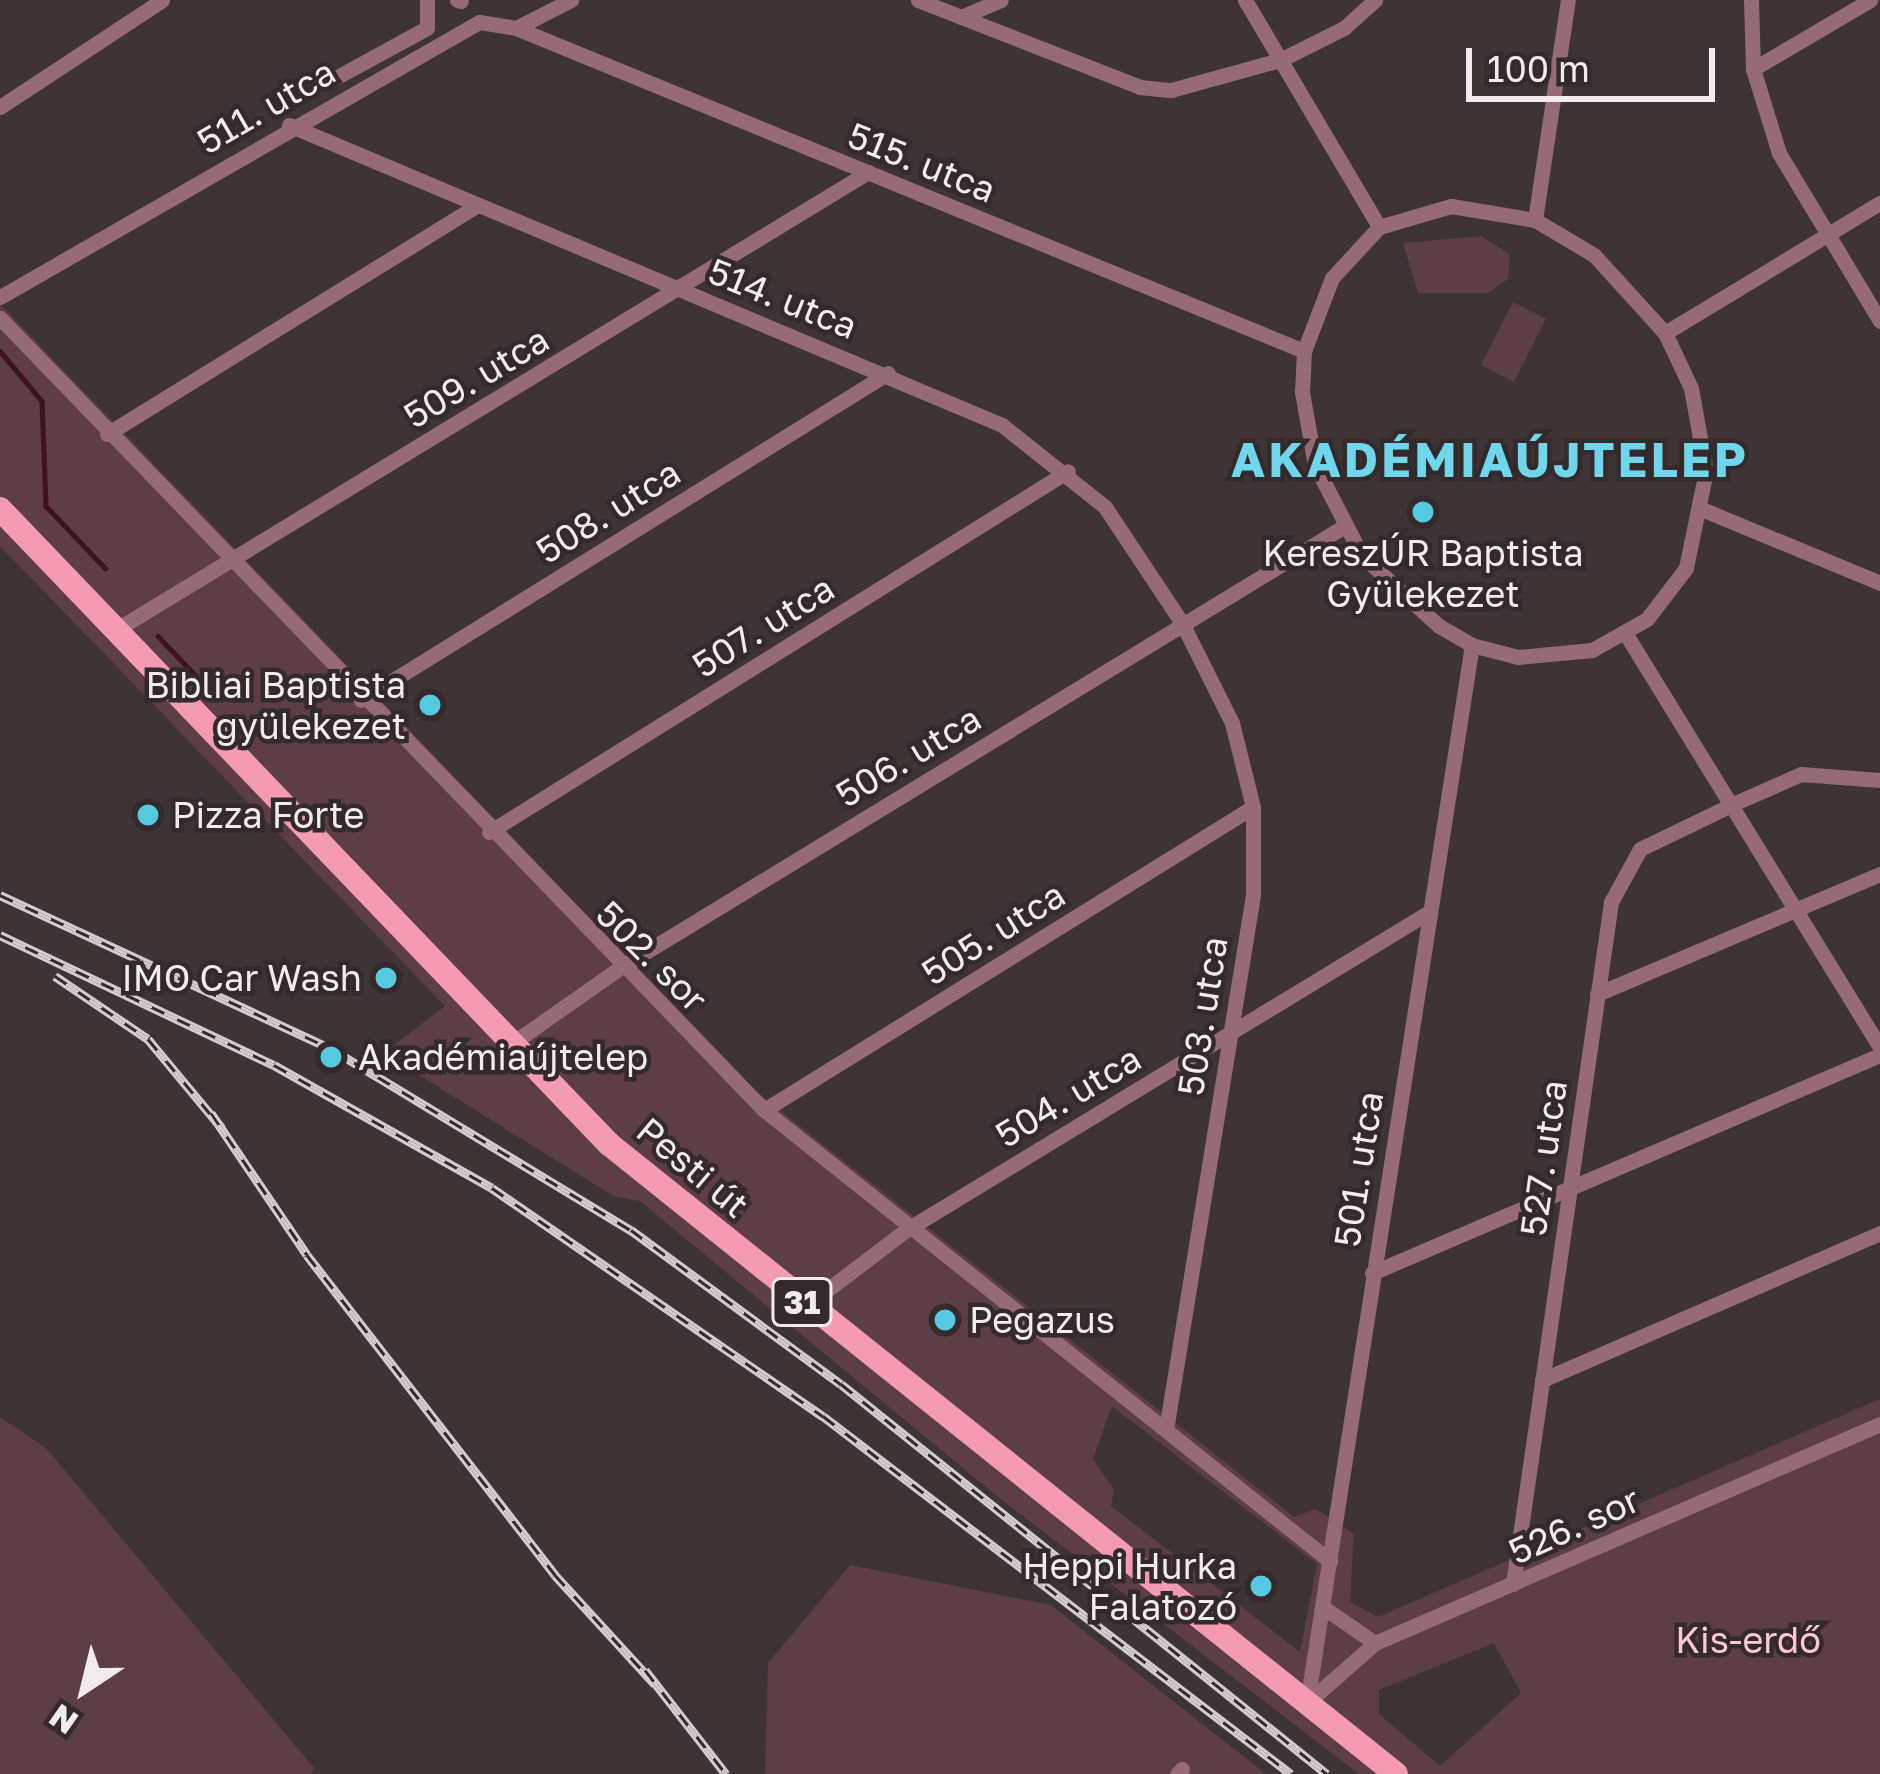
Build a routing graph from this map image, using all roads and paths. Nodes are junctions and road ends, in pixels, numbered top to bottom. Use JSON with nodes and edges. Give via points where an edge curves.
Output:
{"nodes":[{"id":1,"x":162,"y":0,"type":"edge"},
{"id":2,"x":427,"y":0,"type":"edge"},
{"id":3,"x":571,"y":0,"type":"edge"},
{"id":4,"x":917,"y":0,"type":"edge"},
{"id":5,"x":1001,"y":0,"type":"edge"},
{"id":6,"x":1245,"y":0,"type":"edge"},
{"id":7,"x":1375,"y":0,"type":"edge"},
{"id":8,"x":1568,"y":0,"type":"edge"},
{"id":9,"x":1751,"y":0,"type":"edge"},
{"id":10,"x":1870,"y":0,"type":"edge"},
{"id":11,"x":961,"y":17,"type":"junction"},
{"id":12,"x":516,"y":28,"type":"junction"},
{"id":13,"x":1280,"y":60,"type":"junction"},
{"id":14,"x":1754,"y":70,"type":"junction"},
{"id":15,"x":337,"y":77,"type":"dead end"},
{"id":16,"x":0,"y":106,"type":"edge"},
{"id":17,"x":289,"y":124,"type":"junction"},
{"id":18,"x":868,"y":172,"type":"junction"},
{"id":19,"x":1880,"y":203,"type":"edge"},
{"id":20,"x":476,"y":206,"type":"junction"},
{"id":21,"x":1535,"y":220,"type":"junction"},
{"id":22,"x":1379,"y":227,"type":"junction"},
{"id":23,"x":1825,"y":237,"type":"junction"},
{"id":24,"x":680,"y":289,"type":"junction"},
{"id":25,"x":0,"y":297,"type":"edge"},
{"id":26,"x":0,"y":318,"type":"edge"},
{"id":27,"x":1880,"y":321,"type":"edge"},
{"id":28,"x":1665,"y":333,"type":"junction"},
{"id":29,"x":1304,"y":351,"type":"junction"},
{"id":30,"x":887,"y":373,"type":"junction"},
{"id":31,"x":107,"y":434,"type":"junction"},
{"id":32,"x":1068,"y":471,"type":"junction"},
{"id":33,"x":0,"y":509,"type":"edge"},
{"id":34,"x":1704,"y":511,"type":"junction"},
{"id":35,"x":1343,"y":526,"type":"junction"},
{"id":36,"x":228,"y":562,"type":"junction"},
{"id":37,"x":1880,"y":583,"type":"edge"},
{"id":38,"x":1182,"y":623,"type":"junction"},
{"id":39,"x":114,"y":631,"type":"junction"},
{"id":40,"x":1627,"y":636,"type":"junction"},
{"id":41,"x":1472,"y":645,"type":"junction"},
{"id":42,"x":361,"y":700,"type":"junction"},
{"id":43,"x":1880,"y":780,"type":"edge"},
{"id":44,"x":1732,"y":804,"type":"junction"},
{"id":45,"x":1253,"y":807,"type":"junction"},
{"id":46,"x":489,"y":832,"type":"junction"},
{"id":47,"x":1880,"y":874,"type":"edge"},
{"id":48,"x":1797,"y":910,"type":"junction"},
{"id":49,"x":1429,"y":912,"type":"junction"},
{"id":50,"x":620,"y":967,"type":"junction"},
{"id":51,"x":1597,"y":994,"type":"junction"},
{"id":52,"x":1229,"y":1034,"type":"junction"},
{"id":53,"x":510,"y":1046,"type":"junction"},
{"id":54,"x":1880,"y":1051,"type":"edge"},
{"id":55,"x":764,"y":1110,"type":"junction"},
{"id":56,"x":1568,"y":1189,"type":"junction"},
{"id":57,"x":906,"y":1230,"type":"junction"},
{"id":58,"x":1880,"y":1233,"type":"edge"},
{"id":59,"x":1372,"y":1273,"type":"junction"},
{"id":60,"x":806,"y":1306,"type":"junction"},
{"id":61,"x":1542,"y":1380,"type":"junction"},
{"id":62,"x":1880,"y":1424,"type":"edge"},
{"id":63,"x":1166,"y":1430,"type":"junction"},
{"id":64,"x":1330,"y":1561,"type":"junction"},
{"id":65,"x":1513,"y":1584,"type":"junction"},
{"id":66,"x":1324,"y":1608,"type":"junction"},
{"id":67,"x":1375,"y":1643,"type":"junction"},
{"id":68,"x":1307,"y":1703,"type":"junction"},
{"id":69,"x":1396,"y":1774,"type":"edge"}],
"edges":[{"from":1,"to":16,"type":"street"},
{"from":2,"to":15,"type":"street","name":"511. utca","via":[[427,28]]},
{"from":3,"to":12,"type":"street","name":"511. utca"},
{"from":4,"to":11,"type":"street"},
{"from":5,"to":11,"type":"street"},
{"from":6,"to":13,"type":"street"},
{"from":7,"to":13,"type":"street","via":[[1344,28]]},
{"from":8,"to":21,"type":"street"},
{"from":9,"to":14,"type":"street"},
{"from":10,"to":14,"type":"street"},
{"from":11,"to":13,"type":"street","via":[[1155,89],[1187,89]]},
{"from":12,"to":17,"type":"street","name":"511. utca","via":[[479,22]]},
{"from":12,"to":18,"type":"street","name":"515. utca"},
{"from":13,"to":22,"type":"street"},
{"from":14,"to":23,"type":"street","via":[[1779,153]]},
{"from":17,"to":20,"type":"street","name":"514. utca"},
{"from":17,"to":25,"type":"street","name":"511. utca"},
{"from":18,"to":24,"type":"street","name":"509. utca"},
{"from":18,"to":29,"type":"street","name":"515. utca"},
{"from":19,"to":23,"type":"street"},
{"from":20,"to":24,"type":"street","name":"514. utca"},
{"from":20,"to":31,"type":"street"},
{"from":21,"to":22,"type":"street","via":[[1451,206]]},
{"from":21,"to":28,"type":"street","via":[[1594,255]]},
{"from":22,"to":29,"type":"street","via":[[1332,278]]},
{"from":23,"to":27,"type":"street"},
{"from":23,"to":28,"type":"street"},
{"from":24,"to":30,"type":"street","name":"514. utca"},
{"from":24,"to":36,"type":"street","name":"509. utca"},
{"from":26,"to":31,"type":"street","name":"502. sor"},
{"from":28,"to":34,"type":"street","via":[[1701,428]]},
{"from":29,"to":35,"type":"street","via":[[1306,424]]},
{"from":30,"to":32,"type":"street","name":"514. utca","via":[[1002,425]]},
{"from":30,"to":42,"type":"street","name":"508. utca"},
{"from":31,"to":36,"type":"street","name":"502. sor"},
{"from":32,"to":38,"type":"street","name":"514. utca","via":[[1106,507]]},
{"from":32,"to":46,"type":"street","name":"507. utca"},
{"from":33,"to":39,"type":"main road","name":"Pesti út","number":"31"},
{"from":34,"to":37,"type":"street"},
{"from":34,"to":40,"type":"street","via":[[1686,568]]},
{"from":35,"to":38,"type":"street","name":"506. utca"},
{"from":35,"to":41,"type":"street","via":[[1379,578]]},
{"from":36,"to":39,"type":"street","name":"509. utca"},
{"from":36,"to":42,"type":"street","name":"502. sor"},
{"from":38,"to":45,"type":"street","name":"503. utca","via":[[1232,723]]},
{"from":38,"to":50,"type":"street","name":"506. utca"},
{"from":39,"to":53,"type":"main road","name":"Pesti út","number":"31"},
{"from":40,"to":41,"type":"street","via":[[1553,657]]},
{"from":40,"to":44,"type":"street"},
{"from":41,"to":49,"type":"street","name":"501. utca"},
{"from":42,"to":46,"type":"street","name":"502. sor"},
{"from":43,"to":44,"type":"street","name":"527. utca","via":[[1801,774]]},
{"from":44,"to":48,"type":"street"},
{"from":44,"to":51,"type":"street","name":"527. utca","via":[[1640,849],[1611,902]]},
{"from":45,"to":52,"type":"street","name":"503. utca","via":[[1253,896]]},
{"from":45,"to":55,"type":"street","name":"505. utca"},
{"from":46,"to":50,"type":"street","name":"502. sor"},
{"from":47,"to":48,"type":"street"},
{"from":48,"to":51,"type":"street"},
{"from":48,"to":54,"type":"street"},
{"from":49,"to":52,"type":"street","name":"504. utca"},
{"from":49,"to":59,"type":"street","name":"501. utca"},
{"from":50,"to":53,"type":"street","name":"506. utca"},
{"from":50,"to":55,"type":"street","name":"502. sor"},
{"from":51,"to":56,"type":"street","name":"527. utca"},
{"from":52,"to":57,"type":"street","name":"504. utca"},
{"from":52,"to":63,"type":"street","name":"503. utca"},
{"from":53,"to":60,"type":"main road","name":"Pesti út","number":"31","via":[[627,1160]]},
{"from":54,"to":56,"type":"street"},
{"from":55,"to":57,"type":"street","name":"502. sor"},
{"from":56,"to":59,"type":"street"},
{"from":56,"to":61,"type":"street","name":"527. utca"},
{"from":57,"to":60,"type":"street","name":"504. utca"},
{"from":57,"to":63,"type":"street","name":"502. sor"},
{"from":58,"to":61,"type":"street"},
{"from":59,"to":64,"type":"street","name":"501. utca"},
{"from":60,"to":68,"type":"main road","name":"Pesti út","number":"31"},
{"from":61,"to":65,"type":"street","name":"527. utca"},
{"from":62,"to":65,"type":"street","name":"526. sor"},
{"from":63,"to":64,"type":"street","name":"502. sor"},
{"from":64,"to":66,"type":"street","name":"501. utca"},
{"from":65,"to":67,"type":"street","name":"526. sor"},
{"from":66,"to":67,"type":"street"},
{"from":66,"to":68,"type":"street","name":"501. utca"},
{"from":67,"to":68,"type":"street","name":"526. sor"},
{"from":68,"to":69,"type":"main road","number":"31"}]}
